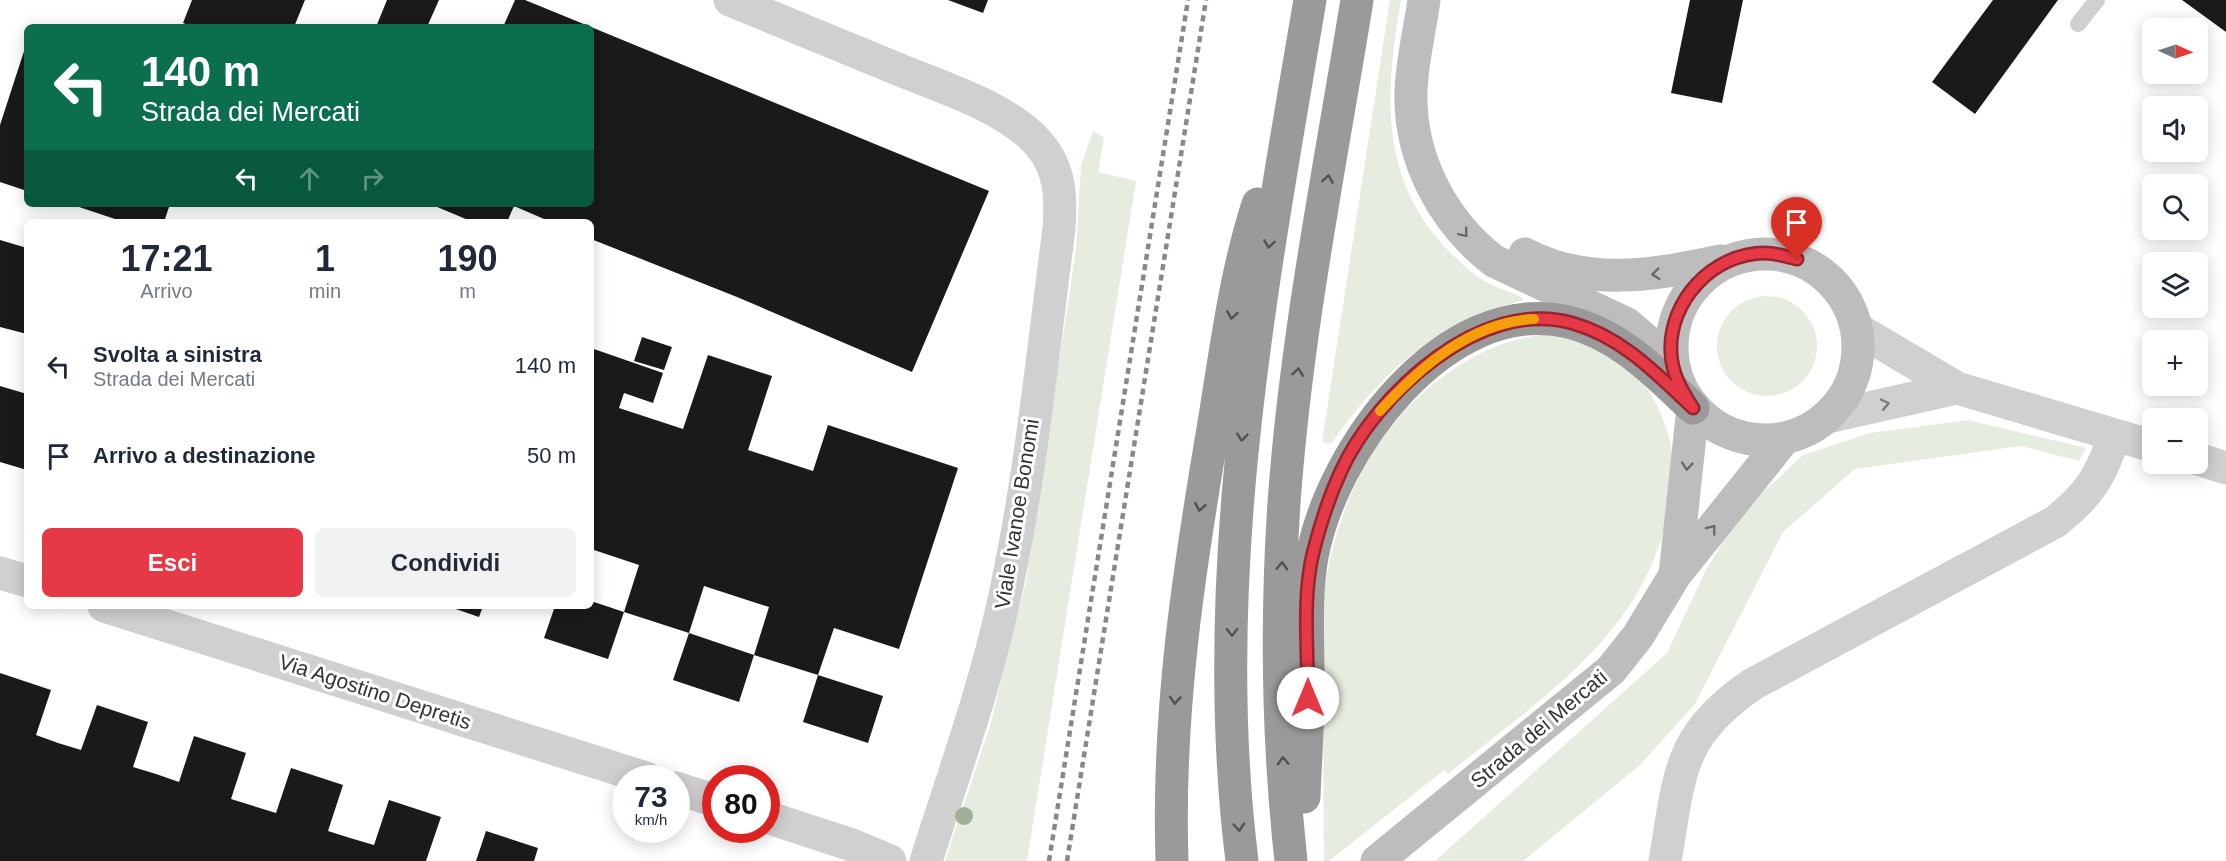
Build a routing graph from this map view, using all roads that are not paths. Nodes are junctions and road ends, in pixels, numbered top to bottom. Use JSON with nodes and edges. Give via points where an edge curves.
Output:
{"nodes":[{"id":1,"x":730,"y":0,"type":"edge"},
{"id":2,"x":1310,"y":0,"type":"edge"},
{"id":3,"x":1357,"y":0,"type":"edge"},
{"id":4,"x":1424,"y":0,"type":"edge"},
{"id":5,"x":1444,"y":0,"type":"edge"},
{"id":6,"x":2097,"y":0,"type":"edge"},
{"id":7,"x":2078,"y":24,"type":"dead end"},
{"id":8,"x":1300,"y":55,"type":"junction"},
{"id":9,"x":1734,"y":258,"type":"junction"},
{"id":10,"x":1857,"y":329,"type":"junction"},
{"id":11,"x":1957,"y":388,"type":"junction"},
{"id":12,"x":1685,"y":395,"type":"junction"},
{"id":13,"x":1828,"y":417,"type":"junction"},
{"id":14,"x":2114,"y":435,"type":"junction"},
{"id":15,"x":1783,"y":440,"type":"junction"},
{"id":16,"x":2142,"y":443,"type":"edge"},
{"id":17,"x":2208,"y":462,"type":"edge"},
{"id":18,"x":2226,"y":468,"type":"edge"},
{"id":19,"x":0,"y":573,"type":"edge"},
{"id":20,"x":1675,"y":575,"type":"junction"},
{"id":21,"x":24,"y":580,"type":"edge"},
{"id":22,"x":113,"y":609,"type":"edge"},
{"id":23,"x":612,"y":767,"type":"edge"},
{"id":24,"x":780,"y":822,"type":"edge"},
{"id":25,"x":890,"y":861,"type":"edge"},
{"id":26,"x":926,"y":861,"type":"edge"},
{"id":27,"x":1172,"y":861,"type":"edge"},
{"id":28,"x":1242,"y":861,"type":"edge"},
{"id":29,"x":1291,"y":861,"type":"edge"},
{"id":30,"x":1296,"y":861,"type":"edge"},
{"id":31,"x":1377,"y":861,"type":"edge"},
{"id":32,"x":1665,"y":861,"type":"edge"}],
"edges":[{"from":1,"to":26,"type":"street","name":"Viale Ivanoe Bonomi","via":[[984,106],[1027,132],[1050,159],[1059,186],[1059,230],[1009,577],[985,676]]},
{"from":2,"to":8,"type":"highway"},
{"from":29,"to":3,"type":"highway","one_way":true,"via":[[1279,646],[1285,492],[1301,351]]},
{"from":4,"to":12,"type":"street","name":"Strada dei Mercati","one_way":true,"via":[[1411,89],[1412,113],[1428,177],[1449,214],[1494,261],[1608,313],[1635,330],[1661,353]]},
{"from":9,"to":5,"type":"street","name":"Strada dei Mercati","one_way":true,"via":[[1661,274],[1593,275],[1538,260],[1503,240],[1461,195],[1436,135],[1432,75]]},
{"from":6,"to":7,"type":"lane"},
{"from":8,"to":27,"type":"highway","one_way":true,"via":[[1287,115],[1245,249],[1190,566],[1173,717]]},
{"from":8,"to":28,"type":"highway","one_way":true,"via":[[1255,333],[1236,498],[1232,677]]},
{"from":9,"to":10,"type":"street","name":"Strada dei Mercati","via":[[1765,253],[1806,264],[1825,275],[1845,299]]},
{"from":9,"to":12,"type":"street","name":"Strada dei Mercati","via":[[1707,272],[1687,294],[1674,322],[1671,353]]},
{"from":10,"to":11,"type":"street"},
{"from":10,"to":13,"type":"street","name":"Strada dei Mercati","via":[[1858,361],[1847,392]]},
{"from":13,"to":11,"type":"street","one_way":true},
{"from":11,"to":14,"type":"street"},
{"from":12,"to":15,"type":"street","name":"Strada dei Mercati","via":[[1711,425],[1733,436]]},
{"from":12,"to":20,"type":"street","name":"Strada dei Mercati","one_way":true},
{"from":12,"to":30,"type":"highway","via":[[1613,340],[1577,324],[1542,318],[1504,324],[1451,347],[1421,370],[1375,417],[1341,471],[1312,556],[1302,829]]},
{"from":13,"to":15,"type":"street","name":"Strada dei Mercati","via":[[1807,432]]},
{"from":14,"to":16,"type":"street"},
{"from":14,"to":32,"type":"street","via":[[2095,483],[2055,522],[1761,680],[1720,708],[1690,746]]},
{"from":20,"to":15,"type":"street","name":"Strada dei Mercati","one_way":true},
{"from":17,"to":18,"type":"street"},
{"from":19,"to":21,"type":"street"},
{"from":20,"to":31,"type":"street","name":"Strada dei Mercati","via":[[1638,636],[1611,670]]},
{"from":22,"to":23,"type":"street","name":"Via Agostino Depretis"},
{"from":24,"to":25,"type":"street"}]}
